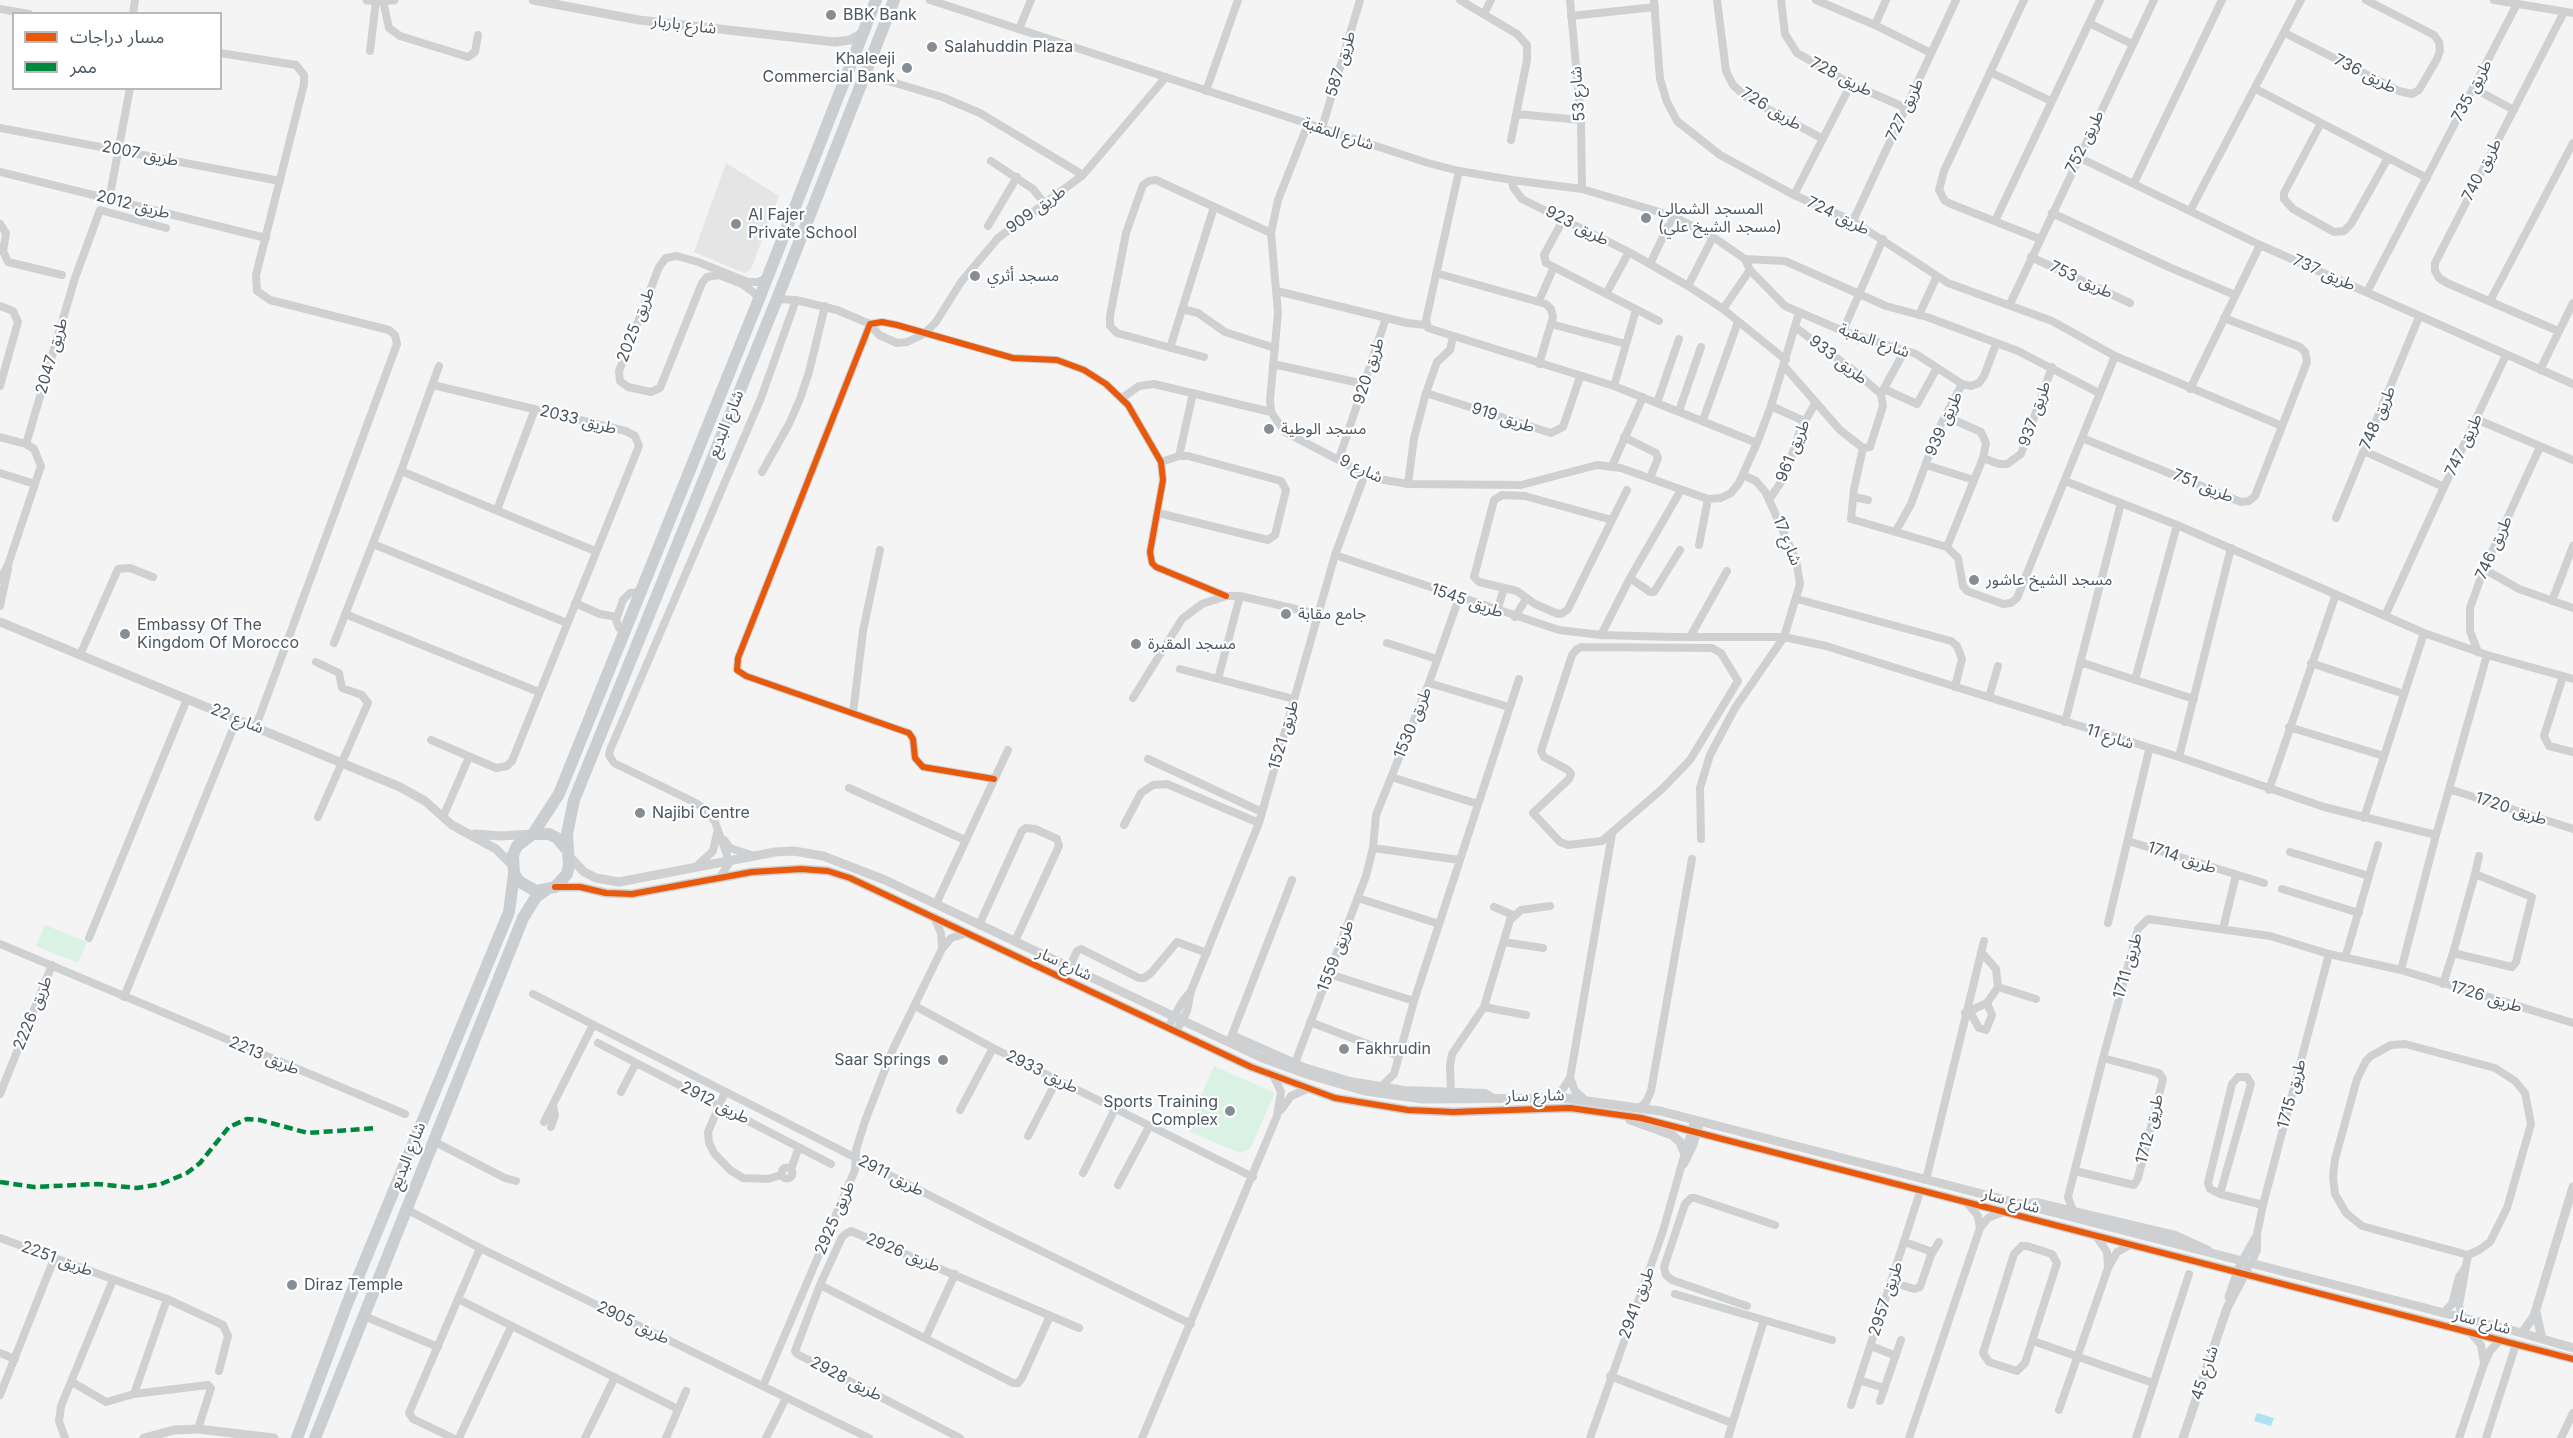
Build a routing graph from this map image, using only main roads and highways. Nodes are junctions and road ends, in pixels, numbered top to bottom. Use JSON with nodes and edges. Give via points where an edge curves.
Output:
{"nodes":[{"id":1,"x":876,"y":0,"type":"edge"},
{"id":2,"x":893,"y":5,"type":"edge"},
{"id":3,"x":533,"y":834,"type":"junction"},
{"id":4,"x":568,"y":853,"type":"junction"},
{"id":5,"x":513,"y":870,"type":"junction"},
{"id":6,"x":550,"y":889,"type":"junction"},
{"id":7,"x":319,"y":1435,"type":"edge"},
{"id":8,"x":297,"y":1438,"type":"edge"}],
"edges":[{"from":1,"to":3,"type":"main road","name":"شارع البديع","via":[[559,794]]},
{"from":2,"to":4,"type":"main road","name":"شارع البديع","via":[[574,800],[568,826]]},
{"from":3,"to":4,"type":"main road","via":[[557,838]]},
{"from":3,"to":5,"type":"main road","via":[[517,846]]},
{"from":4,"to":6,"type":"main road","via":[[567,874]]},
{"from":5,"to":6,"type":"main road","via":[[527,888]]},
{"from":5,"to":8,"type":"main road","name":"شارع البديع","via":[[509,912],[347,1304]]},
{"from":6,"to":7,"type":"main road","name":"شارع البديع","via":[[536,897],[523,918]]}]}
